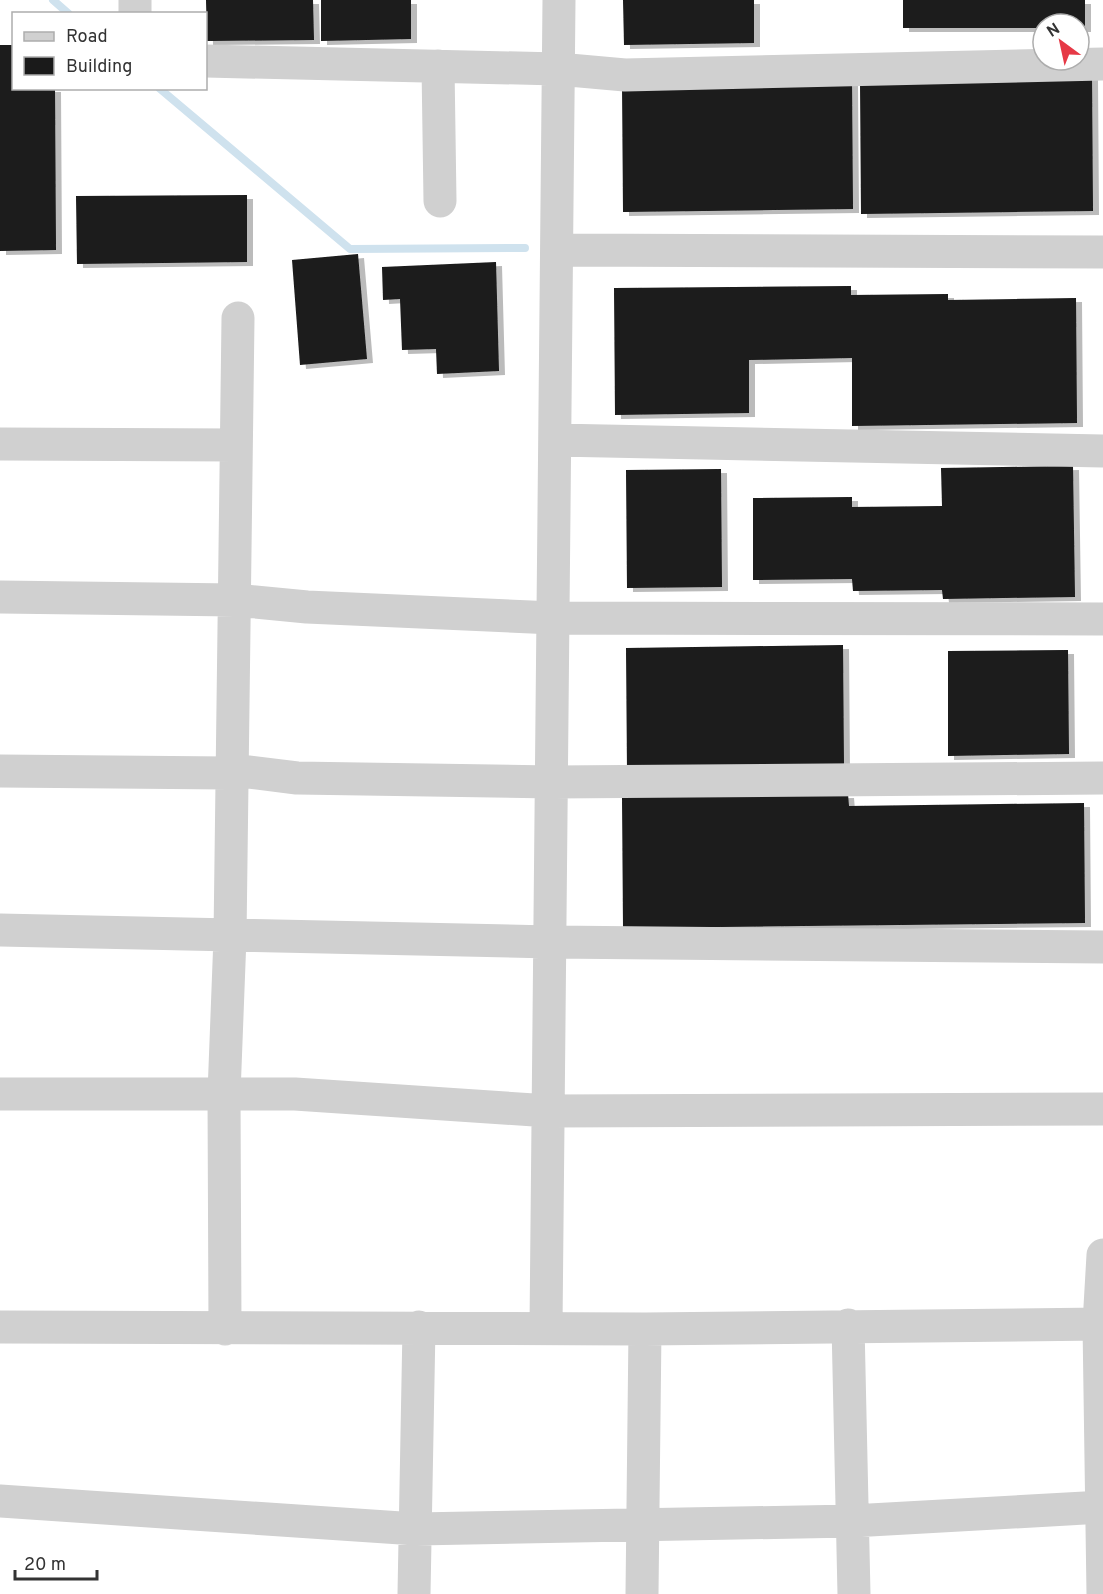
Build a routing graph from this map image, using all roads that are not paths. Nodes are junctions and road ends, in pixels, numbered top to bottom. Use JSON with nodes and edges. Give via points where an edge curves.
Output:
{"nodes":[{"id":1,"x":559,"y":0,"type":"edge"},
{"id":2,"x":207,"y":61,"type":"edge"},
{"id":3,"x":1103,"y":64,"type":"edge"},
{"id":4,"x":438,"y":66,"type":"junction"},
{"id":5,"x":558,"y":69,"type":"junction"},
{"id":6,"x":440,"y":201,"type":"dead end"},
{"id":7,"x":557,"y":250,"type":"junction"},
{"id":8,"x":1103,"y":252,"type":"edge"},
{"id":9,"x":238,"y":318,"type":"dead end"},
{"id":10,"x":556,"y":441,"type":"junction"},
{"id":11,"x":0,"y":444,"type":"edge"},
{"id":12,"x":237,"y":445,"type":"junction"},
{"id":13,"x":1103,"y":451,"type":"edge"},
{"id":14,"x":0,"y":597,"type":"edge"},
{"id":15,"x":234,"y":600,"type":"junction"},
{"id":16,"x":554,"y":618,"type":"junction"},
{"id":17,"x":1103,"y":619,"type":"edge"},
{"id":18,"x":232,"y":770,"type":"junction"},
{"id":19,"x":0,"y":771,"type":"edge"},
{"id":20,"x":1103,"y":778,"type":"edge"},
{"id":21,"x":553,"y":782,"type":"junction"},
{"id":22,"x":0,"y":930,"type":"edge"},
{"id":23,"x":230,"y":936,"type":"junction"},
{"id":24,"x":551,"y":942,"type":"junction"},
{"id":25,"x":1103,"y":947,"type":"edge"},
{"id":26,"x":0,"y":1094,"type":"edge"},
{"id":27,"x":224,"y":1094,"type":"junction"},
{"id":28,"x":1103,"y":1109,"type":"edge"},
{"id":29,"x":549,"y":1111,"type":"junction"},
{"id":30,"x":1103,"y":1255,"type":"edge"},
{"id":31,"x":1101,"y":1324,"type":"edge"},
{"id":32,"x":848,"y":1325,"type":"junction"},
{"id":33,"x":420,"y":1327,"type":"junction"},
{"id":34,"x":546,"y":1327,"type":"junction"},
{"id":35,"x":0,"y":1328,"type":"edge"},
{"id":36,"x":225,"y":1329,"type":"junction"},
{"id":37,"x":645,"y":1329,"type":"junction"},
{"id":38,"x":0,"y":1501,"type":"edge"},
{"id":39,"x":1102,"y":1507,"type":"edge"},
{"id":40,"x":852,"y":1521,"type":"junction"},
{"id":41,"x":643,"y":1524,"type":"junction"},
{"id":42,"x":416,"y":1529,"type":"junction"},
{"id":43,"x":414,"y":1594,"type":"edge"},
{"id":44,"x":642,"y":1594,"type":"edge"},
{"id":45,"x":854,"y":1594,"type":"edge"},
{"id":46,"x":1103,"y":1594,"type":"edge"}],
"edges":[{"from":1,"to":5,"type":"street"},
{"from":2,"to":4,"type":"street"},
{"from":3,"to":5,"type":"street","via":[[625,75]]},
{"from":4,"to":5,"type":"street"},
{"from":4,"to":6,"type":"street"},
{"from":5,"to":7,"type":"street"},
{"from":7,"to":8,"type":"street"},
{"from":7,"to":10,"type":"street"},
{"from":9,"to":12,"type":"street"},
{"from":10,"to":13,"type":"street"},
{"from":10,"to":16,"type":"street"},
{"from":11,"to":12,"type":"street"},
{"from":12,"to":15,"type":"street"},
{"from":14,"to":15,"type":"street"},
{"from":15,"to":16,"type":"street","via":[[307,608]]},
{"from":15,"to":18,"type":"street"},
{"from":16,"to":17,"type":"street"},
{"from":16,"to":21,"type":"street"},
{"from":18,"to":19,"type":"street"},
{"from":18,"to":21,"type":"street","via":[[297,778]]},
{"from":18,"to":23,"type":"street"},
{"from":20,"to":21,"type":"street"},
{"from":21,"to":24,"type":"street"},
{"from":22,"to":23,"type":"street"},
{"from":23,"to":24,"type":"street"},
{"from":23,"to":27,"type":"street"},
{"from":24,"to":25,"type":"street"},
{"from":24,"to":29,"type":"street"},
{"from":26,"to":27,"type":"street"},
{"from":27,"to":29,"type":"street","via":[[294,1094]]},
{"from":27,"to":36,"type":"street"},
{"from":28,"to":29,"type":"street"},
{"from":29,"to":34,"type":"street"},
{"from":30,"to":31,"type":"street"},
{"from":31,"to":32,"type":"street"},
{"from":31,"to":39,"type":"street"},
{"from":32,"to":37,"type":"street"},
{"from":32,"to":40,"type":"street"},
{"from":33,"to":34,"type":"street"},
{"from":33,"to":36,"type":"street"},
{"from":33,"to":42,"type":"street"},
{"from":34,"to":37,"type":"street"},
{"from":35,"to":36,"type":"street"},
{"from":37,"to":41,"type":"street"},
{"from":38,"to":42,"type":"street"},
{"from":39,"to":40,"type":"street"},
{"from":39,"to":46,"type":"street"},
{"from":40,"to":41,"type":"street"},
{"from":40,"to":45,"type":"street"},
{"from":41,"to":42,"type":"street"},
{"from":41,"to":44,"type":"street"},
{"from":42,"to":43,"type":"street"}]}
